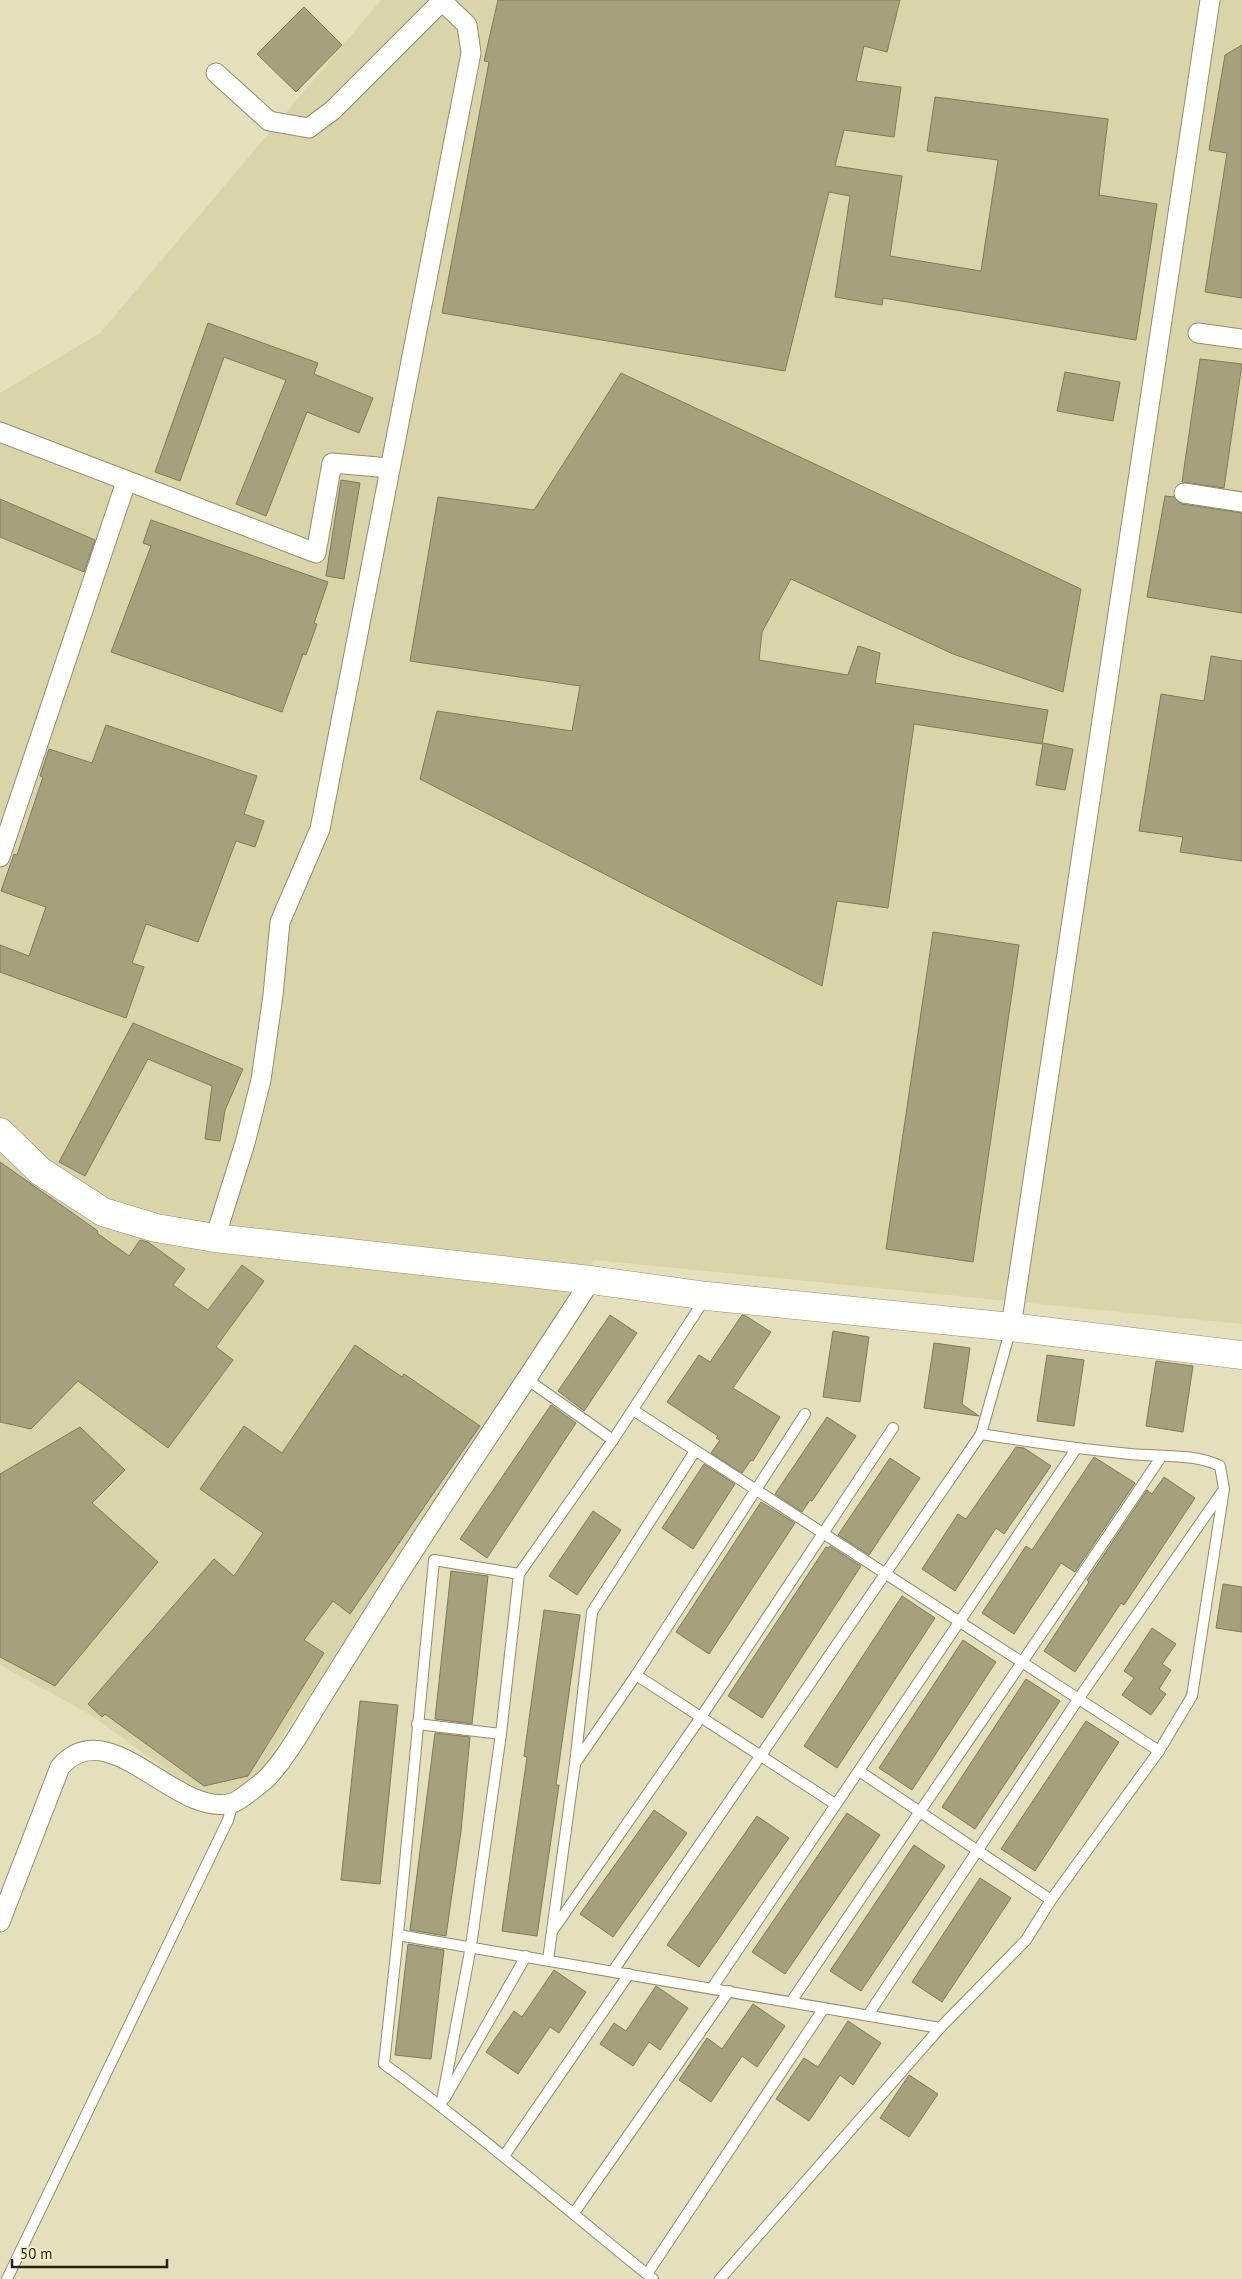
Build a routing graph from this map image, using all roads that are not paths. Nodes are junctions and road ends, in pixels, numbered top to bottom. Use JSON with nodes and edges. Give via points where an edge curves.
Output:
{"nodes":[{"id":1,"x":442,"y":0,"type":"edge"},
{"id":2,"x":1210,"y":0,"type":"edge"},
{"id":3,"x":216,"y":73,"type":"dead end"},
{"id":4,"x":1198,"y":333,"type":"dead end"},
{"id":5,"x":1242,"y":339,"type":"edge"},
{"id":6,"x":0,"y":432,"type":"edge"},
{"id":7,"x":390,"y":468,"type":"junction"},
{"id":8,"x":126,"y":482,"type":"junction"},
{"id":9,"x":1184,"y":493,"type":"dead end"},
{"id":10,"x":1242,"y":502,"type":"edge"},
{"id":11,"x":0,"y":858,"type":"edge"},
{"id":12,"x":0,"y":1132,"type":"edge"},
{"id":13,"x":215,"y":1238,"type":"junction"},
{"id":14,"x":591,"y":1280,"type":"junction"},
{"id":15,"x":707,"y":1296,"type":"junction"},
{"id":16,"x":1011,"y":1327,"type":"junction"},
{"id":17,"x":1242,"y":1355,"type":"edge"},
{"id":18,"x":528,"y":1380,"type":"junction"},
{"id":19,"x":633,"y":1410,"type":"junction"},
{"id":20,"x":805,"y":1414,"type":"dead end"},
{"id":21,"x":893,"y":1428,"type":"dead end"},
{"id":22,"x":981,"y":1434,"type":"junction"},
{"id":23,"x":613,"y":1440,"type":"junction"},
{"id":24,"x":1076,"y":1449,"type":"junction"},
{"id":25,"x":696,"y":1451,"type":"junction"},
{"id":26,"x":1161,"y":1457,"type":"junction"},
{"id":27,"x":1224,"y":1489,"type":"junction"},
{"id":28,"x":756,"y":1491,"type":"junction"},
{"id":29,"x":822,"y":1534,"type":"junction"},
{"id":30,"x":519,"y":1574,"type":"junction"},
{"id":31,"x":884,"y":1574,"type":"junction"},
{"id":32,"x":960,"y":1623,"type":"junction"},
{"id":33,"x":1023,"y":1663,"type":"junction"},
{"id":34,"x":636,"y":1675,"type":"junction"},
{"id":35,"x":1079,"y":1698,"type":"junction"},
{"id":36,"x":701,"y":1717,"type":"junction"},
{"id":37,"x":417,"y":1724,"type":"junction"},
{"id":38,"x":501,"y":1734,"type":"junction"},
{"id":39,"x":1159,"y":1751,"type":"junction"},
{"id":40,"x":761,"y":1756,"type":"junction"},
{"id":41,"x":575,"y":1764,"type":"junction"},
{"id":42,"x":858,"y":1771,"type":"junction"},
{"id":43,"x":233,"y":1803,"type":"junction"},
{"id":44,"x":835,"y":1804,"type":"junction"},
{"id":45,"x":918,"y":1811,"type":"junction"},
{"id":46,"x":978,"y":1852,"type":"junction"},
{"id":47,"x":1051,"y":1900,"type":"junction"},
{"id":48,"x":0,"y":1922,"type":"edge"},
{"id":49,"x":553,"y":1930,"type":"junction"},
{"id":50,"x":398,"y":1935,"type":"junction"},
{"id":51,"x":471,"y":1946,"type":"junction"},
{"id":52,"x":526,"y":1956,"type":"junction"},
{"id":53,"x":548,"y":1960,"type":"junction"},
{"id":54,"x":613,"y":1971,"type":"junction"},
{"id":55,"x":629,"y":1974,"type":"junction"},
{"id":56,"x":712,"y":1988,"type":"junction"},
{"id":57,"x":729,"y":1991,"type":"junction"},
{"id":58,"x":791,"y":2002,"type":"junction"},
{"id":59,"x":824,"y":2008,"type":"junction"},
{"id":60,"x":868,"y":2016,"type":"junction"},
{"id":61,"x":940,"y":2028,"type":"junction"},
{"id":62,"x":441,"y":2106,"type":"junction"},
{"id":63,"x":504,"y":2156,"type":"junction"},
{"id":64,"x":574,"y":2213,"type":"junction"},
{"id":65,"x":650,"y":2277,"type":"edge"},
{"id":66,"x":7,"y":2279,"type":"edge"},
{"id":67,"x":720,"y":2279,"type":"edge"}],
"edges":[{"from":1,"to":3,"type":"street","via":[[333,110],[308,128],[269,120]]},
{"from":1,"to":7,"type":"street","via":[[467,25],[471,53]]},
{"from":2,"to":16,"type":"street"},
{"from":4,"to":5,"type":"street"},
{"from":6,"to":8,"type":"street"},
{"from":7,"to":8,"type":"street","via":[[332,463],[316,553]]},
{"from":7,"to":13,"type":"street","via":[[320,829],[280,922],[261,1080]]},
{"from":8,"to":11,"type":"street"},
{"from":9,"to":10,"type":"street"},
{"from":12,"to":13,"type":"main road","via":[[40,1172],[104,1212],[156,1228]]},
{"from":13,"to":14,"type":"main road"},
{"from":14,"to":15,"type":"main road"},
{"from":14,"to":18,"type":"street"},
{"from":15,"to":16,"type":"main road"},
{"from":15,"to":19,"type":"lane"},
{"from":16,"to":17,"type":"main road"},
{"from":16,"to":22,"type":"lane"},
{"from":18,"to":23,"type":"lane"},
{"from":18,"to":43,"type":"street","via":[[416,1547],[293,1743],[266,1779]]},
{"from":19,"to":23,"type":"lane"},
{"from":19,"to":25,"type":"lane"},
{"from":20,"to":28,"type":"lane"},
{"from":21,"to":29,"type":"lane"},
{"from":22,"to":24,"type":"lane"},
{"from":22,"to":31,"type":"lane"},
{"from":23,"to":30,"type":"lane"},
{"from":24,"to":26,"type":"lane"},
{"from":24,"to":32,"type":"lane"},
{"from":25,"to":28,"type":"lane"},
{"from":25,"to":41,"type":"lane","via":[[592,1612]]},
{"from":26,"to":27,"type":"lane","via":[[1206,1459],[1220,1466]]},
{"from":26,"to":33,"type":"lane"},
{"from":27,"to":35,"type":"lane"},
{"from":27,"to":39,"type":"lane","via":[[1192,1696]]},
{"from":28,"to":29,"type":"lane"},
{"from":28,"to":34,"type":"lane"},
{"from":29,"to":31,"type":"lane"},
{"from":29,"to":36,"type":"lane"},
{"from":30,"to":37,"type":"lane","via":[[434,1560]]},
{"from":30,"to":38,"type":"lane"},
{"from":31,"to":32,"type":"lane"},
{"from":31,"to":40,"type":"lane"},
{"from":32,"to":33,"type":"lane"},
{"from":32,"to":42,"type":"lane"},
{"from":33,"to":35,"type":"lane"},
{"from":33,"to":45,"type":"lane"},
{"from":34,"to":36,"type":"lane"},
{"from":34,"to":41,"type":"lane"},
{"from":35,"to":39,"type":"lane"},
{"from":35,"to":46,"type":"lane"},
{"from":36,"to":40,"type":"lane"},
{"from":36,"to":49,"type":"lane"},
{"from":37,"to":38,"type":"lane"},
{"from":37,"to":50,"type":"lane"},
{"from":38,"to":51,"type":"lane"},
{"from":39,"to":47,"type":"lane"},
{"from":40,"to":44,"type":"lane"},
{"from":40,"to":54,"type":"lane"},
{"from":41,"to":49,"type":"lane"},
{"from":42,"to":44,"type":"lane"},
{"from":42,"to":45,"type":"lane"},
{"from":43,"to":48,"type":"street","via":[[205,1804],[178,1792],[126,1758],[91,1750],[70,1755],[60,1766]]},
{"from":43,"to":66,"type":"lane","via":[[228,1820]]},
{"from":44,"to":56,"type":"lane"},
{"from":45,"to":46,"type":"lane"},
{"from":45,"to":58,"type":"lane"},
{"from":46,"to":47,"type":"lane"},
{"from":46,"to":60,"type":"lane"},
{"from":47,"to":61,"type":"lane","via":[[1026,1940]]},
{"from":49,"to":53,"type":"lane"},
{"from":50,"to":51,"type":"lane"},
{"from":50,"to":62,"type":"lane","via":[[384,2064]]},
{"from":51,"to":52,"type":"lane"},
{"from":51,"to":62,"type":"lane"},
{"from":52,"to":53,"type":"lane"},
{"from":52,"to":62,"type":"lane"},
{"from":53,"to":54,"type":"lane"},
{"from":54,"to":55,"type":"lane"},
{"from":55,"to":56,"type":"lane"},
{"from":55,"to":63,"type":"lane"},
{"from":56,"to":57,"type":"lane"},
{"from":57,"to":58,"type":"lane"},
{"from":57,"to":64,"type":"lane"},
{"from":58,"to":59,"type":"lane"},
{"from":59,"to":60,"type":"lane"},
{"from":59,"to":65,"type":"lane"},
{"from":60,"to":61,"type":"lane"},
{"from":61,"to":67,"type":"lane"},
{"from":62,"to":63,"type":"lane"},
{"from":63,"to":64,"type":"lane"},
{"from":64,"to":65,"type":"lane"}]}
